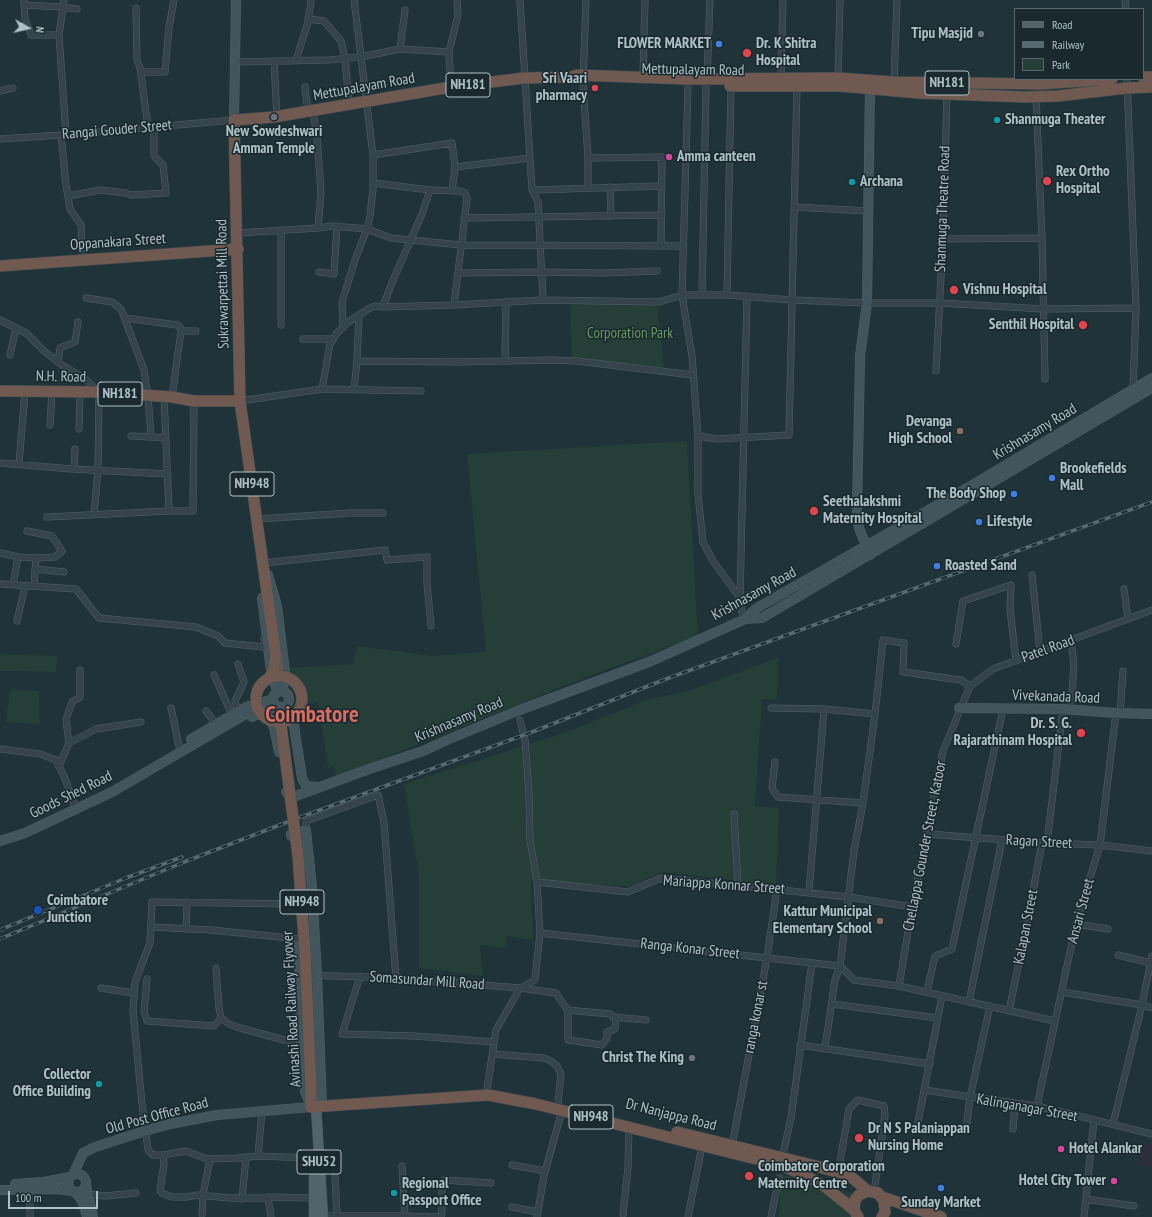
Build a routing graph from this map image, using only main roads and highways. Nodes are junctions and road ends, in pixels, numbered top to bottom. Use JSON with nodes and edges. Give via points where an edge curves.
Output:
{"nodes":[{"id":1,"x":236,"y":0,"type":"edge"},
{"id":2,"x":583,"y":80,"type":"junction"},
{"id":3,"x":1098,"y":80,"type":"edge"},
{"id":4,"x":707,"y":82,"type":"junction"},
{"id":5,"x":870,"y":84,"type":"junction"},
{"id":6,"x":1127,"y":84,"type":"edge"},
{"id":7,"x":1152,"y":87,"type":"edge"},
{"id":8,"x":234,"y":120,"type":"junction"},
{"id":9,"x":238,"y":249,"type":"junction"},
{"id":10,"x":0,"y":266,"type":"edge"},
{"id":11,"x":1152,"y":378,"type":"edge"},
{"id":12,"x":1152,"y":388,"type":"edge"},
{"id":13,"x":0,"y":391,"type":"edge"},
{"id":14,"x":240,"y":401,"type":"junction"},
{"id":15,"x":869,"y":550,"type":"junction"},
{"id":16,"x":264,"y":565,"type":"junction"},
{"id":17,"x":276,"y":656,"type":"junction"},
{"id":18,"x":281,"y":676,"type":"junction"},
{"id":19,"x":269,"y":678,"type":"junction"},
{"id":20,"x":278,"y":699,"type":"junction"},
{"id":21,"x":258,"y":707,"type":"junction"},
{"id":22,"x":960,"y":708,"type":"road end"},
{"id":23,"x":1152,"y":714,"type":"edge"},
{"id":24,"x":282,"y":719,"type":"junction"},
{"id":25,"x":152,"y":769,"type":"junction"},
{"id":26,"x":321,"y":786,"type":"junction"},
{"id":27,"x":0,"y":841,"type":"edge"},
{"id":28,"x":309,"y":965,"type":"dead end"},
{"id":29,"x":309,"y":975,"type":"junction"},
{"id":30,"x":317,"y":1104,"type":"junction"},
{"id":31,"x":560,"y":1107,"type":"junction"},
{"id":32,"x":83,"y":1153,"type":"junction"},
{"id":33,"x":762,"y":1157,"type":"junction"},
{"id":34,"x":71,"y":1176,"type":"junction"},
{"id":35,"x":0,"y":1184,"type":"edge"},
{"id":36,"x":86,"y":1185,"type":"junction"},
{"id":37,"x":0,"y":1190,"type":"edge"},
{"id":38,"x":73,"y":1192,"type":"junction"},
{"id":39,"x":875,"y":1193,"type":"junction"},
{"id":40,"x":856,"y":1214,"type":"edge"},
{"id":41,"x":88,"y":1217,"type":"edge"},
{"id":42,"x":93,"y":1217,"type":"edge"},
{"id":43,"x":320,"y":1217,"type":"edge"},
{"id":44,"x":882,"y":1217,"type":"edge"},
{"id":45,"x":941,"y":1217,"type":"edge"}],
"edges":[{"from":1,"to":8,"type":"main road","name":"Sukrawarpettai Mill Road"},
{"from":2,"to":4,"type":"highway","name":"Mettupalayam Road","number":"NH181","via":[[643,77]]},
{"from":2,"to":4,"type":"highway","name":"Mettupalayam Road","number":"NH181","via":[[688,86]]},
{"from":2,"to":8,"type":"highway","name":"Mettupalayam Road","number":"NH181","via":[[577,75],[524,78],[451,87],[277,117]]},
{"from":3,"to":5,"type":"highway","name":"Mettupalayam Road","number":"NH181","via":[[1040,84]]},
{"from":4,"to":5,"type":"highway","name":"Mettupalayam Road","number":"NH181","via":[[731,86]]},
{"from":4,"to":5,"type":"highway","name":"Mettupalayam Road","number":"NH181","via":[[838,78]]},
{"from":5,"to":6,"type":"highway","name":"Mettupalayam Road","number":"NH181","via":[[918,93],[1004,97],[1058,96]]},
{"from":5,"to":15,"type":"main road","via":[[866,303],[860,356],[857,513]]},
{"from":6,"to":7,"type":"highway","name":"Mettupalayam Road","number":"NH181"},
{"from":8,"to":9,"type":"highway","name":"Sukrawarpettai Mill Road"},
{"from":9,"to":10,"type":"highway","name":"Oppanakara Street"},
{"from":9,"to":14,"type":"highway","name":"Sukrawarpettai Mill Road"},
{"from":11,"to":15,"type":"main road","name":"Krishnasamy Road"},
{"from":12,"to":15,"type":"main road"},
{"from":13,"to":14,"type":"highway","name":"N.H. Road","number":"NH181","via":[[99,392],[194,401]]},
{"from":14,"to":16,"type":"highway","name":"Sukrawarpettai Mill Road","number":"NH948"},
{"from":15,"to":26,"type":"main road","name":"Krishnasamy Road","via":[[757,608],[743,620],[649,662],[517,711],[423,751]]},
{"from":16,"to":17,"type":"highway","number":"NH948"},
{"from":16,"to":20,"type":"main road","via":[[262,591],[271,671]]},
{"from":16,"to":20,"type":"main road","via":[[277,606],[285,672]]},
{"from":17,"to":18,"type":"highway","number":"NH948","bridge":true},
{"from":17,"to":19,"type":"highway","number":"NH948","bridge":true},
{"from":18,"to":19,"type":"highway","bridge":true},
{"from":18,"to":24,"type":"highway","number":"NH948","bridge":true,"via":[[288,678],[299,688],[302,702],[299,709]]},
{"from":19,"to":21,"type":"highway","number":"NH948","bridge":true,"via":[[257,694]]},
{"from":20,"to":24,"type":"main road"},
{"from":20,"to":25,"type":"main road","via":[[167,767]]},
{"from":20,"to":25,"type":"main road","via":[[250,705],[235,713],[163,756]]},
{"from":21,"to":24,"type":"highway","bridge":true,"via":[[261,712]]},
{"from":21,"to":25,"type":"main road","name":"Goods Shed Road"},
{"from":22,"to":23,"type":"main road","name":"Vivekanada Road"},
{"from":24,"to":26,"type":"main road","via":[[294,731],[302,778],[306,786]]},
{"from":24,"to":26,"type":"main road","name":"Krishnasamy Road","via":[[274,727],[285,789],[294,797]]},
{"from":24,"to":30,"type":"highway","name":"Avinashi Road Railway Flyover","number":"NH948","via":[[288,732],[308,905],[314,1086]]},
{"from":25,"to":27,"type":"main road","name":"Goods Shed Road","via":[[112,792],[25,833]]},
{"from":28,"to":29,"type":"main road"},
{"from":29,"to":29,"type":"main road","via":[[312,888],[306,830],[291,834],[299,939]]},
{"from":29,"to":30,"type":"main road"},
{"from":29,"to":30,"type":"main road","via":[[301,1042],[305,1091]]},
{"from":30,"to":31,"type":"highway","name":"Dr Nanjappa Road","number":"NH948","via":[[488,1095]]},
{"from":30,"to":31,"type":"highway","name":"Dr Nanjappa Road","number":"NH948","via":[[487,1089]]},
{"from":30,"to":32,"type":"main road","name":"Old Post Office Road","via":[[217,1115],[170,1124]]},
{"from":30,"to":43,"type":"main road","number":"SHU52"},
{"from":30,"to":43,"type":"main road","number":"SHU52","via":[[313,1158],[314,1198]]},
{"from":31,"to":33,"type":"highway","name":"Dr Nanjappa Road","number":"NH948","via":[[702,1146]]},
{"from":31,"to":33,"type":"highway","name":"Dr Nanjappa Road","number":"NH948","via":[[732,1146]]},
{"from":32,"to":34,"type":"main road"},
{"from":32,"to":36,"type":"main road"},
{"from":33,"to":39,"type":"highway","name":"Dr Nanjappa Road","number":"NH948","via":[[782,1158],[838,1172],[850,1176]]},
{"from":33,"to":40,"type":"highway","name":"Dr Nanjappa Road","number":"NH948","via":[[823,1185]]},
{"from":34,"to":35,"type":"main road","via":[[44,1182]]},
{"from":34,"to":36,"type":"main road","via":[[78,1174]]},
{"from":34,"to":38,"type":"main road","via":[[68,1186]]},
{"from":36,"to":38,"type":"main road","via":[[81,1192]]},
{"from":36,"to":42,"type":"main road"},
{"from":37,"to":38,"type":"main road"},
{"from":38,"to":41,"type":"main road","via":[[82,1200]]},
{"from":39,"to":40,"type":"highway","number":"NH948","via":[[859,1195],[855,1200]]},
{"from":39,"to":44,"type":"highway","via":[[885,1206]]},
{"from":39,"to":45,"type":"highway","name":"Dr Nanjappa Road","number":"NH948"}]}
